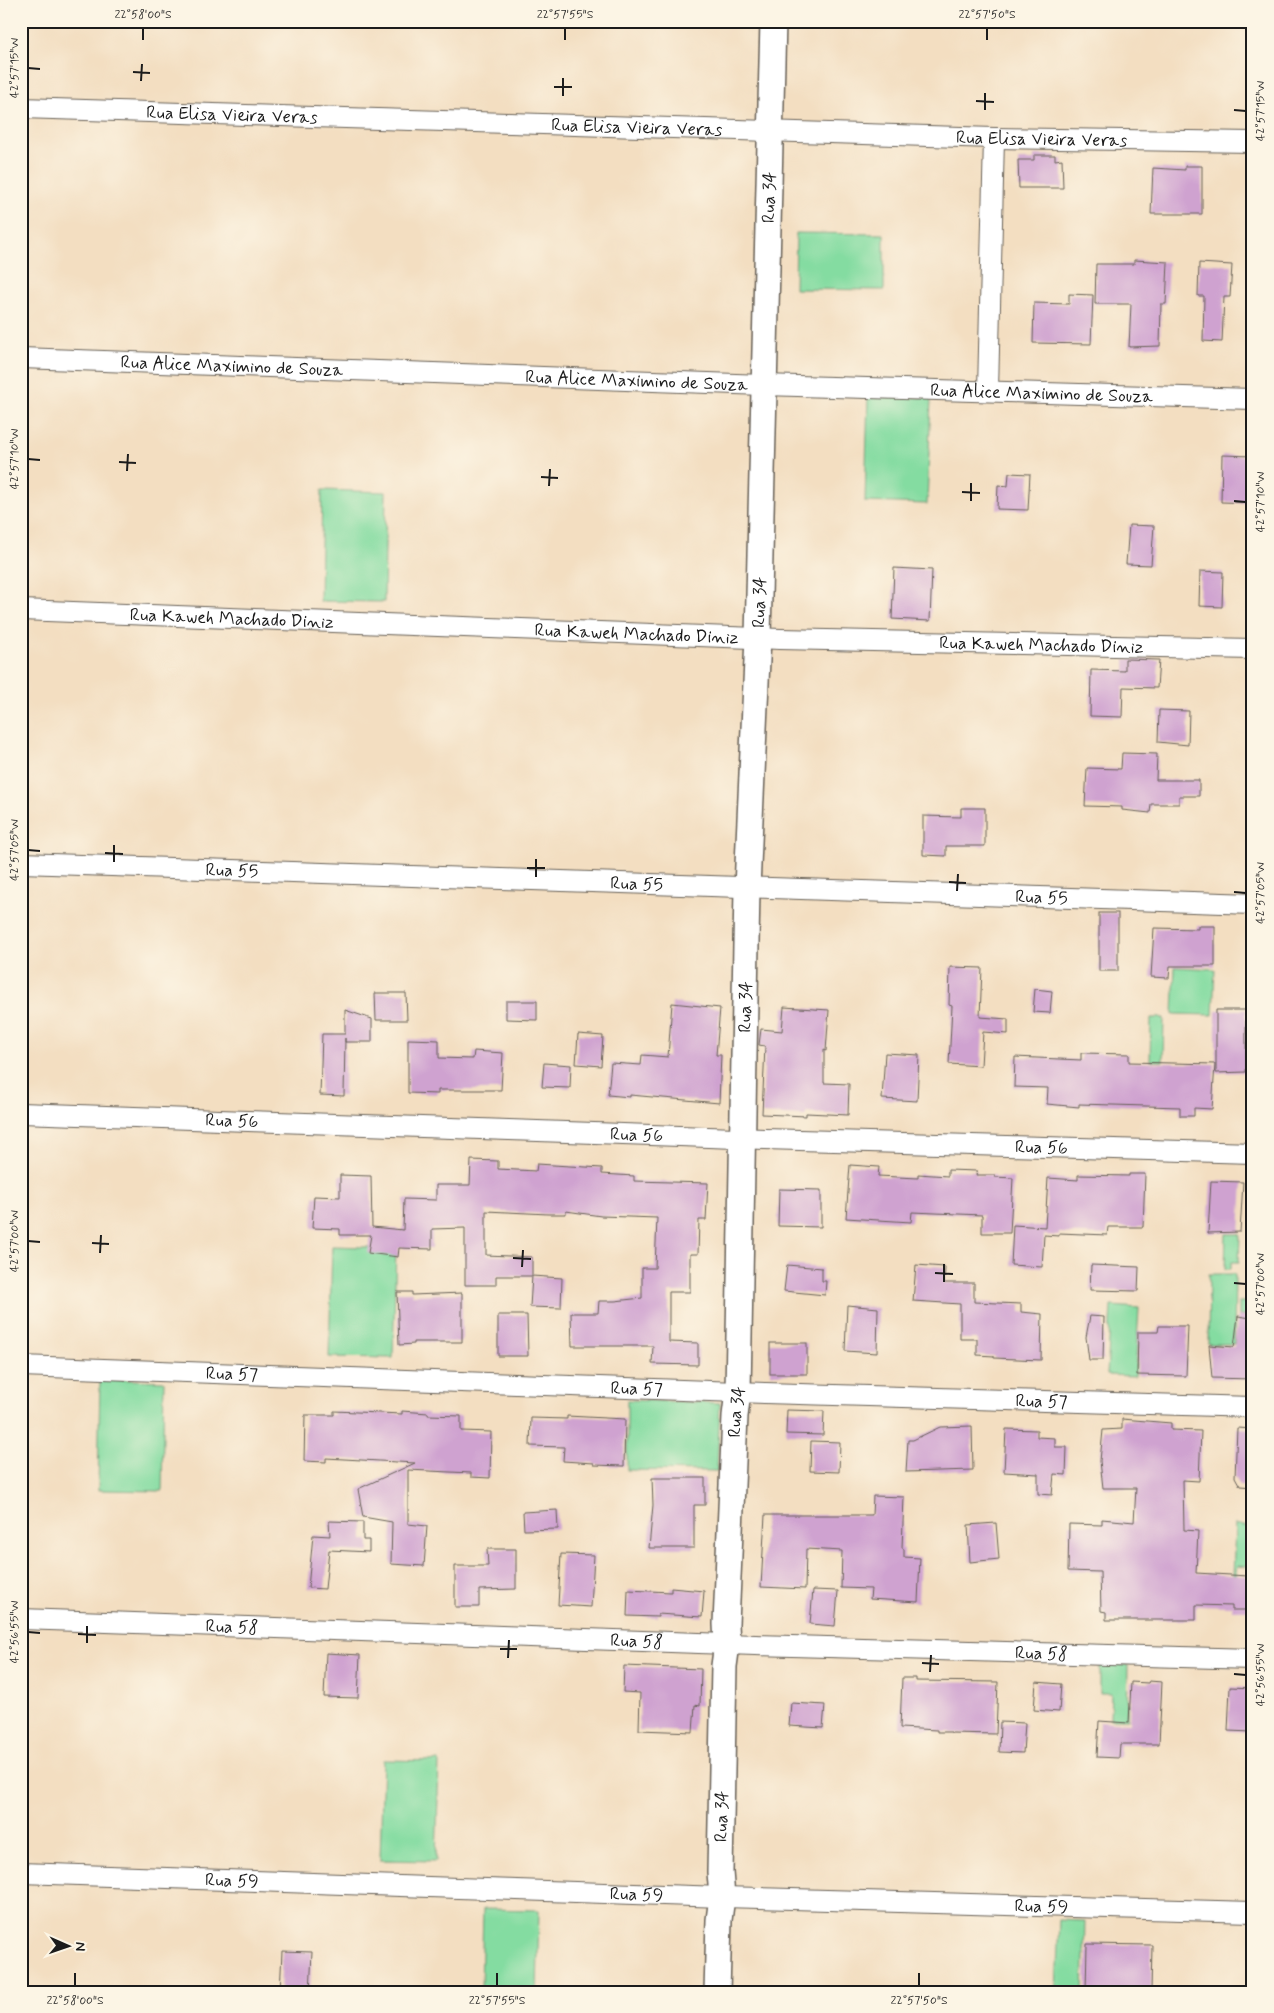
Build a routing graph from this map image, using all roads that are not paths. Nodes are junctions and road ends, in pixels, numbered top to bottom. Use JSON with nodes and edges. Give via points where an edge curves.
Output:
{"nodes":[{"id":1,"x":773,"y":21,"type":"edge"},
{"id":2,"x":21,"y":108,"type":"edge"},
{"id":3,"x":770,"y":131,"type":"junction"},
{"id":4,"x":994,"y":138,"type":"junction"},
{"id":5,"x":1253,"y":142,"type":"edge"},
{"id":6,"x":21,"y":358,"type":"edge"},
{"id":7,"x":763,"y":385,"type":"junction"},
{"id":8,"x":988,"y":391,"type":"junction"},
{"id":9,"x":1253,"y":399,"type":"edge"},
{"id":10,"x":21,"y":610,"type":"edge"},
{"id":11,"x":758,"y":637,"type":"junction"},
{"id":12,"x":1253,"y":649,"type":"edge"},
{"id":13,"x":21,"y":863,"type":"edge"},
{"id":14,"x":747,"y":888,"type":"junction"},
{"id":15,"x":1253,"y":904,"type":"edge"},
{"id":16,"x":21,"y":1113,"type":"edge"},
{"id":17,"x":744,"y":1138,"type":"junction"},
{"id":18,"x":1253,"y":1153,"type":"edge"},
{"id":19,"x":21,"y":1366,"type":"edge"},
{"id":20,"x":738,"y":1392,"type":"junction"},
{"id":21,"x":1253,"y":1407,"type":"edge"},
{"id":22,"x":21,"y":1619,"type":"edge"},
{"id":23,"x":727,"y":1644,"type":"junction"},
{"id":24,"x":1253,"y":1659,"type":"edge"},
{"id":25,"x":21,"y":1873,"type":"edge"},
{"id":26,"x":722,"y":1897,"type":"junction"},
{"id":27,"x":1253,"y":1912,"type":"edge"},
{"id":28,"x":717,"y":1992,"type":"edge"}],
"edges":[{"from":1,"to":3,"type":"street","name":"Rua 34"},
{"from":2,"to":3,"type":"street","name":"Rua Elisa Vieira Veras"},
{"from":3,"to":4,"type":"street","name":"Rua Elisa Vieira Veras"},
{"from":3,"to":7,"type":"street","name":"Rua 34"},
{"from":4,"to":5,"type":"street","name":"Rua Elisa Vieira Veras"},
{"from":4,"to":8,"type":"street"},
{"from":6,"to":7,"type":"street","name":"Rua Alice Maximino de Souza"},
{"from":7,"to":8,"type":"street","name":"Rua Alice Maximino de Souza"},
{"from":7,"to":11,"type":"street","name":"Rua 34"},
{"from":8,"to":9,"type":"street","name":"Rua Alice Maximino de Souza"},
{"from":10,"to":11,"type":"street","name":"Rua Kaweh Machado Diniz"},
{"from":11,"to":12,"type":"street","name":"Rua Kaweh Machado Diniz"},
{"from":11,"to":14,"type":"street","name":"Rua 34"},
{"from":13,"to":14,"type":"street","name":"Rua 55"},
{"from":14,"to":15,"type":"street","name":"Rua 55"},
{"from":14,"to":17,"type":"street","name":"Rua 34"},
{"from":16,"to":17,"type":"street","name":"Rua 56"},
{"from":17,"to":18,"type":"street","name":"Rua 56"},
{"from":17,"to":20,"type":"street","name":"Rua 34","via":[[741,1159]]},
{"from":19,"to":20,"type":"street","name":"Rua 57"},
{"from":20,"to":21,"type":"street","name":"Rua 57"},
{"from":20,"to":23,"type":"street","name":"Rua 34"},
{"from":22,"to":23,"type":"street","name":"Rua 58"},
{"from":23,"to":24,"type":"street","name":"Rua 58"},
{"from":23,"to":26,"type":"street","name":"Rua 34","via":[[724,1666]]},
{"from":25,"to":26,"type":"street","name":"Rua 59"},
{"from":26,"to":27,"type":"street","name":"Rua 59"},
{"from":26,"to":28,"type":"street","name":"Rua 34"}]}
